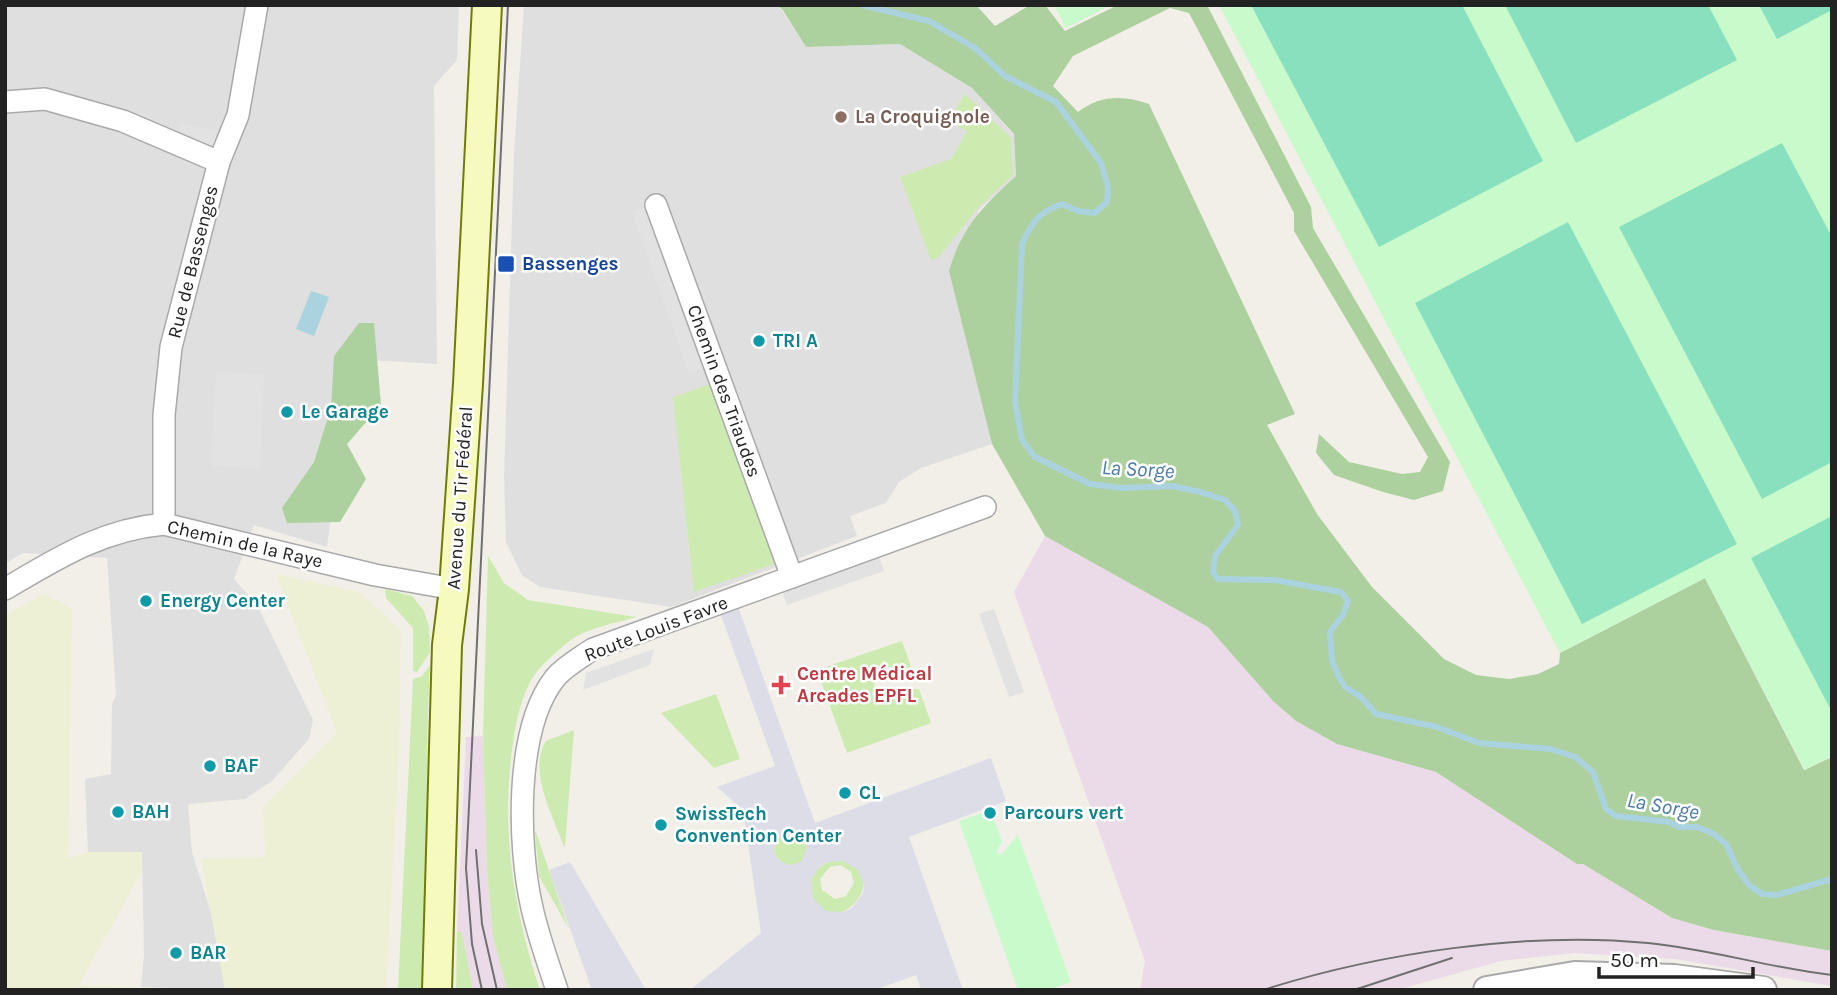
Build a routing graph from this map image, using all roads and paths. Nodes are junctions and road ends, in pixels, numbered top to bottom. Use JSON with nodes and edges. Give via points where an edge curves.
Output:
{"nodes":[{"id":1,"x":257,"y":5,"type":"edge"},
{"id":2,"x":487,"y":5,"type":"edge"},
{"id":3,"x":5,"y":102,"type":"edge"},
{"id":4,"x":219,"y":162,"type":"junction"},
{"id":5,"x":656,"y":205,"type":"dead end"},
{"id":6,"x":985,"y":507,"type":"dead end"},
{"id":7,"x":164,"y":524,"type":"junction"},
{"id":8,"x":792,"y":577,"type":"junction"},
{"id":9,"x":5,"y":589,"type":"edge"},
{"id":10,"x":454,"y":589,"type":"junction"},
{"id":11,"x":1624,"y":983,"type":"edge"},
{"id":12,"x":1727,"y":988,"type":"edge"},
{"id":13,"x":436,"y":990,"type":"edge"},
{"id":14,"x":557,"y":990,"type":"edge"},
{"id":15,"x":1487,"y":990,"type":"edge"},
{"id":16,"x":1763,"y":990,"type":"edge"}],
"edges":[{"from":1,"to":4,"type":"street","name":"Rue de Bassenges","via":[[238,116]]},
{"from":2,"to":10,"type":"main road","name":"Avenue du Tir Fédéral"},
{"from":3,"to":4,"type":"street","via":[[48,100],[122,121]]},
{"from":4,"to":7,"type":"street","name":"Rue de Bassenges","via":[[172,346],[164,415]]},
{"from":5,"to":8,"type":"street","name":"Chemin des Triaudes"},
{"from":6,"to":8,"type":"street","name":"Route Louis Favre"},
{"from":7,"to":9,"type":"street","name":"Chemin de la Raye","via":[[131,527],[97,538]]},
{"from":7,"to":10,"type":"street","name":"Chemin de la Raye","via":[[375,575]]},
{"from":8,"to":14,"type":"street","name":"Route Louis Favre","via":[[593,649],[564,670],[545,694],[533,725],[527,761],[524,839],[532,906]]},
{"from":10,"to":13,"type":"main road","name":"Avenue du Tir Fédéral","via":[[447,645]]},
{"from":11,"to":12,"type":"street","via":[[1674,978]]},
{"from":11,"to":15,"type":"street","via":[[1575,975]]},
{"from":12,"to":16,"type":"street"}]}
